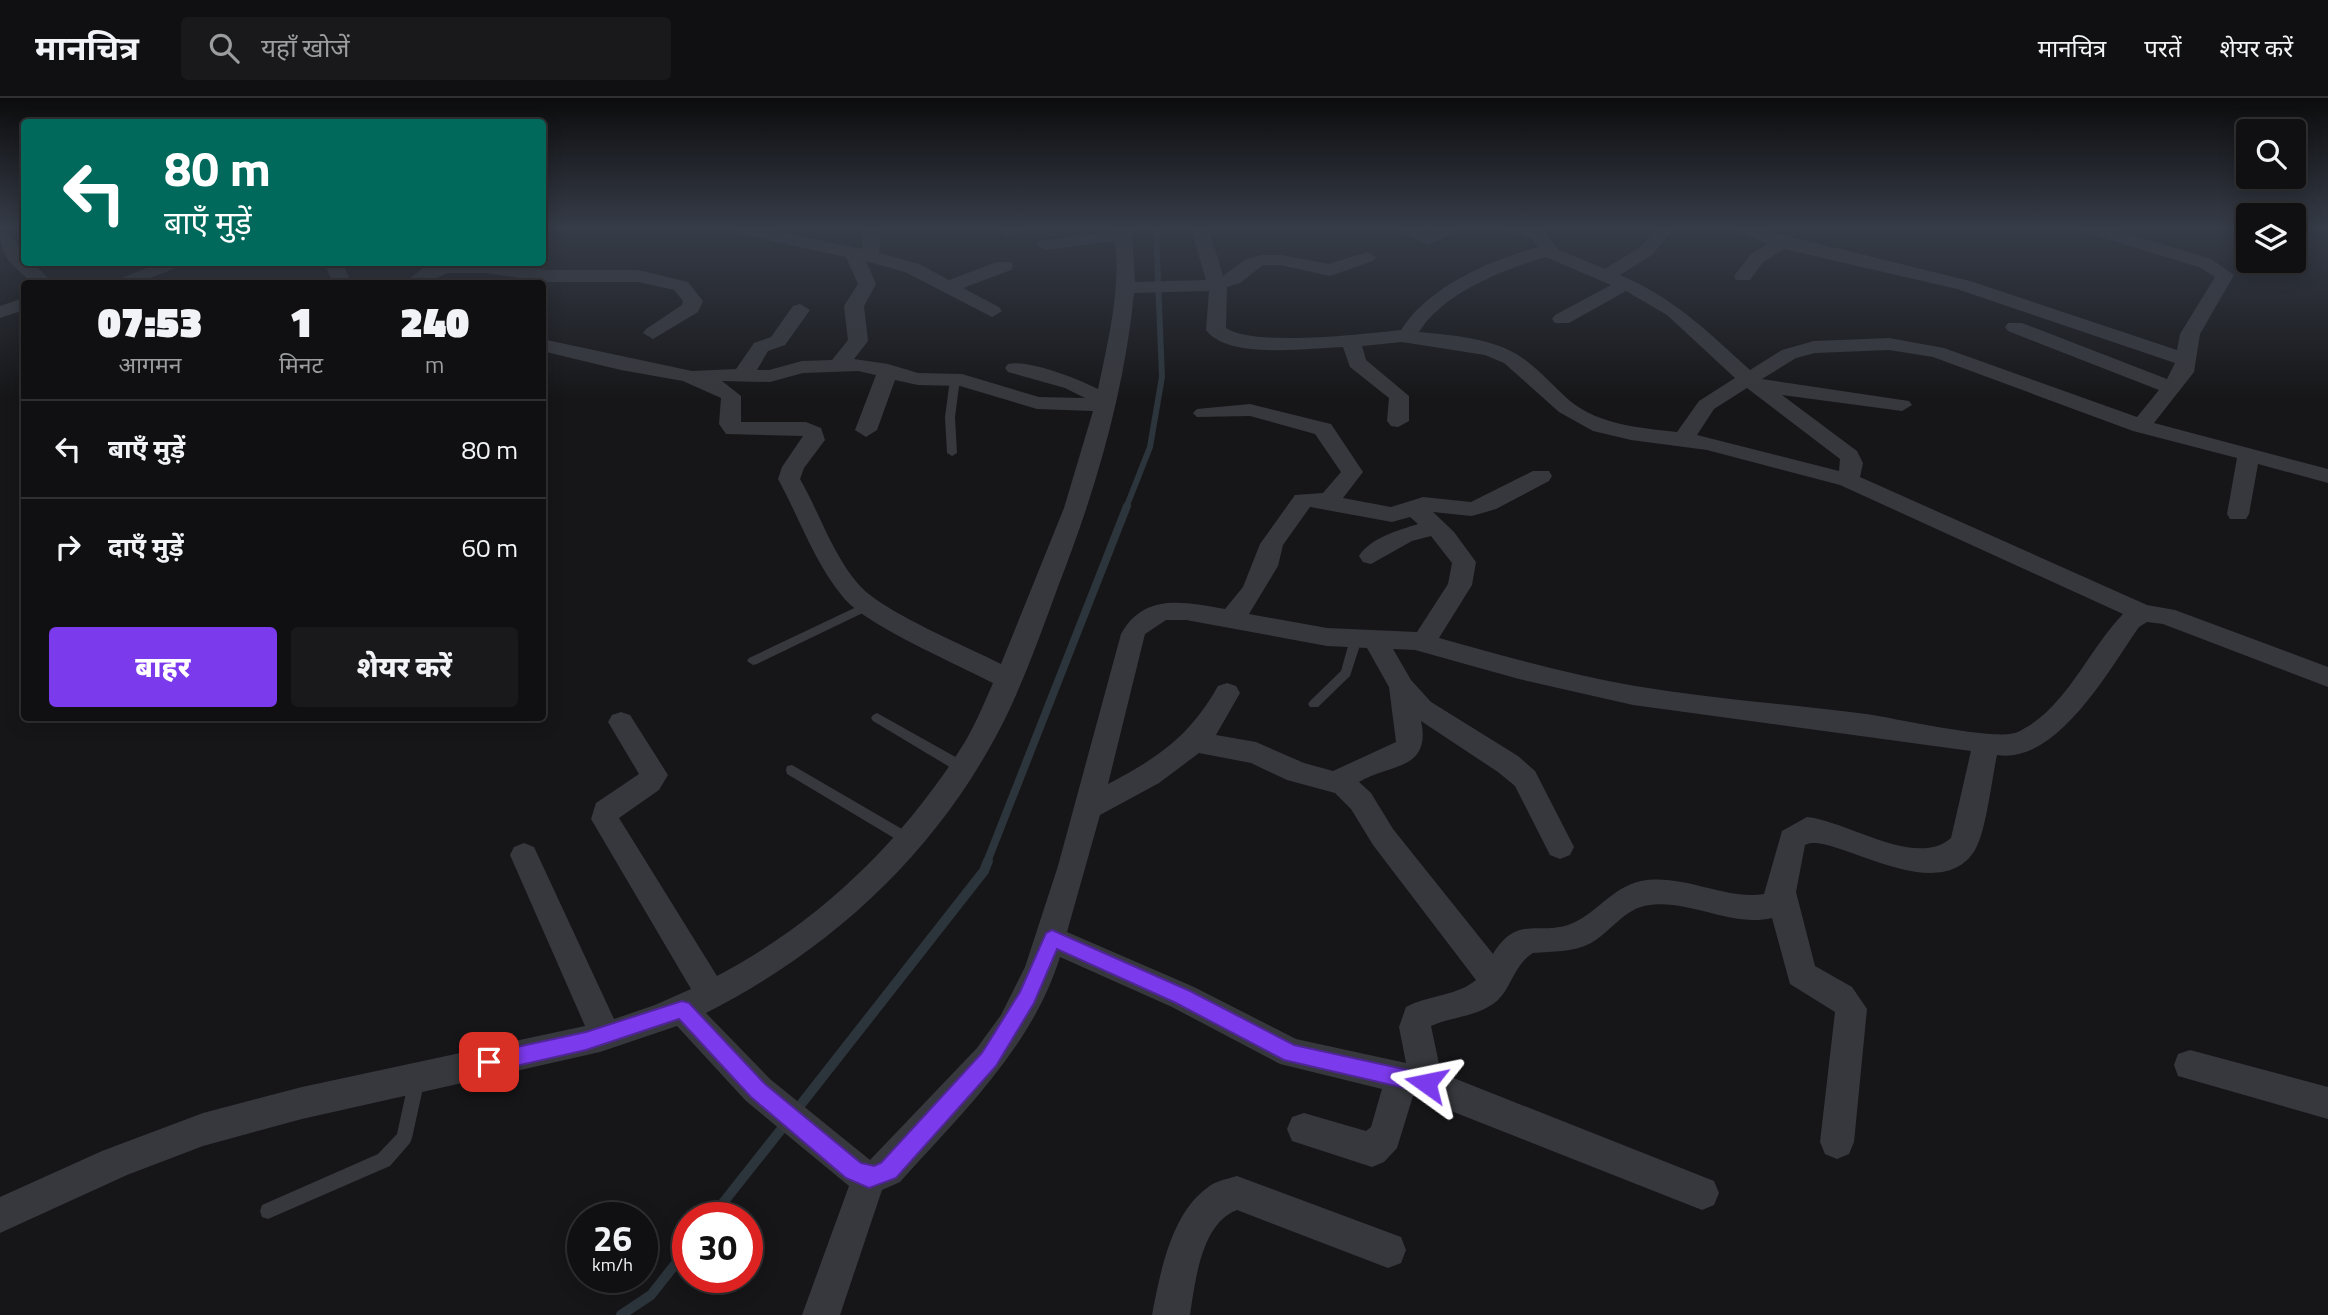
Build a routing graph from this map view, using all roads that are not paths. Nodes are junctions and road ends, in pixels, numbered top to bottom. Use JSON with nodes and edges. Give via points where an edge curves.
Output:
{"nodes":[{"id":1,"x":680,"y":286,"type":"edge"},
{"id":2,"x":866,"y":286,"type":"edge"},
{"id":3,"x":951,"y":286,"type":"edge"},
{"id":4,"x":1179,"y":286,"type":"edge"},
{"id":5,"x":1207,"y":286,"type":"edge"},
{"id":6,"x":1469,"y":286,"type":"edge"},
{"id":7,"x":1623,"y":286,"type":"edge"},
{"id":8,"x":1629,"y":286,"type":"edge"},
{"id":9,"x":1965,"y":286,"type":"edge"},
{"id":10,"x":2219,"y":286,"type":"edge"},
{"id":11,"x":21,"y":287,"type":"edge"},
{"id":12,"x":948,"y":287,"type":"joint"},
{"id":13,"x":1138,"y":287,"type":"joint"},
{"id":14,"x":0,"y":293,"type":"edge"},
{"id":15,"x":21,"y":305,"type":"edge"},
{"id":16,"x":800,"y":310,"type":"dead end"},
{"id":17,"x":992,"y":311,"type":"dead end"},
{"id":18,"x":0,"y":312,"type":"edge"},
{"id":19,"x":1562,"y":319,"type":"dead end"},
{"id":20,"x":2015,"y":327,"type":"dead end"},
{"id":21,"x":653,"y":333,"type":"dead end"},
{"id":22,"x":1407,"y":336,"type":"junction"},
{"id":23,"x":1351,"y":341,"type":"junction"},
{"id":24,"x":546,"y":346,"type":"edge"},
{"id":25,"x":2187,"y":360,"type":"junction"},
{"id":26,"x":839,"y":364,"type":"junction"},
{"id":27,"x":1015,"y":368,"type":"dead end"},
{"id":28,"x":888,"y":370,"type":"junction"},
{"id":29,"x":743,"y":375,"type":"junction"},
{"id":30,"x":683,"y":377,"type":"junction"},
{"id":31,"x":955,"y":379,"type":"junction"},
{"id":32,"x":1752,"y":381,"type":"junction"},
{"id":33,"x":2171,"y":388,"type":"junction"},
{"id":34,"x":1106,"y":403,"type":"junction"},
{"id":35,"x":1902,"y":405,"type":"dead end"},
{"id":36,"x":1204,"y":413,"type":"dead end"},
{"id":37,"x":1398,"y":421,"type":"dead end"},
{"id":38,"x":2141,"y":426,"type":"junction"},
{"id":39,"x":866,"y":430,"type":"dead end"},
{"id":40,"x":1683,"y":439,"type":"junction"},
{"id":41,"x":952,"y":453,"type":"dead end"},
{"id":42,"x":2248,"y":456,"type":"junction"},
{"id":43,"x":1541,"y":476,"type":"dead end"},
{"id":44,"x":2328,"y":476,"type":"edge"},
{"id":45,"x":1848,"y":480,"type":"junction"},
{"id":46,"x":1328,"y":502,"type":"junction"},
{"id":47,"x":1413,"y":506,"type":"junction"},
{"id":48,"x":2238,"y":514,"type":"dead end"},
{"id":49,"x":1435,"y":527,"type":"junction"},
{"id":50,"x":1371,"y":556,"type":"dead end"},
{"id":51,"x":867,"y":606,"type":"junction"},
{"id":52,"x":2143,"y":613,"type":"junction"},
{"id":53,"x":1231,"y":619,"type":"junction"},
{"id":54,"x":1365,"y":639,"type":"junction"},
{"id":55,"x":1423,"y":643,"type":"junction"},
{"id":56,"x":753,"y":661,"type":"dead end"},
{"id":57,"x":2328,"y":677,"type":"edge"},
{"id":58,"x":1008,"y":679,"type":"junction"},
{"id":59,"x":1402,"y":687,"type":"junction"},
{"id":60,"x":1227,"y":693,"type":"dead end"},
{"id":61,"x":1314,"y":704,"type":"dead end"},
{"id":62,"x":877,"y":718,"type":"dead end"},
{"id":63,"x":621,"y":722,"type":"dead end"},
{"id":64,"x":1195,"y":742,"type":"junction"},
{"id":65,"x":1986,"y":745,"type":"junction"},
{"id":66,"x":963,"y":768,"type":"junction"},
{"id":67,"x":792,"y":770,"type":"dead end"},
{"id":68,"x":1337,"y":783,"type":"junction"},
{"id":69,"x":1088,"y":808,"type":"junction"},
{"id":70,"x":909,"y":840,"type":"junction"},
{"id":71,"x":1560,"y":847,"type":"dead end"},
{"id":72,"x":524,"y":855,"type":"dead end"},
{"id":73,"x":1781,"y":892,"type":"junction"},
{"id":74,"x":1052,"y":939,"type":"junction"},
{"id":75,"x":1496,"y":982,"type":"junction"},
{"id":76,"x":711,"y":995,"type":"junction"},
{"id":77,"x":682,"y":1010,"type":"junction"},
{"id":78,"x":605,"y":1034,"type":"junction"},
{"id":79,"x":2190,"y":1065,"type":"dead end"},
{"id":80,"x":417,"y":1078,"type":"junction"},
{"id":81,"x":1414,"y":1081,"type":"junction"},
{"id":82,"x":758,"y":1090,"type":"joint"},
{"id":83,"x":2328,"y":1102,"type":"edge"},
{"id":84,"x":1304,"y":1129,"type":"dead end"},
{"id":85,"x":1837,"y":1142,"type":"dead end"},
{"id":86,"x":861,"y":1174,"type":"junction"},
{"id":87,"x":1702,"y":1192,"type":"dead end"},
{"id":88,"x":268,"y":1211,"type":"dead end"},
{"id":89,"x":0,"y":1215,"type":"edge"},
{"id":90,"x":1388,"y":1250,"type":"dead end"},
{"id":91,"x":821,"y":1315,"type":"edge"},
{"id":92,"x":1171,"y":1315,"type":"edge"}],
"edges":[{"from":1,"to":21,"type":"street","via":[[693,301],[691,308]]},
{"from":2,"to":26,"type":"street","via":[[855,306],[858,341]]},
{"from":3,"to":12,"type":"street"},
{"from":4,"to":13,"type":"street"},
{"from":5,"to":23,"type":"street","via":[[1219,301],[1216,330],[1222,337],[1252,343]]},
{"from":6,"to":22,"type":"street","via":[[1421,316]]},
{"from":7,"to":19,"type":"street"},
{"from":8,"to":32,"type":"street","via":[[1674,311]]},
{"from":9,"to":25,"type":"street"},
{"from":10,"to":25,"type":"street","via":[[2190,334]]},
{"from":11,"to":14,"type":"street"},
{"from":12,"to":17,"type":"street"},
{"from":13,"to":34,"type":"street"},
{"from":15,"to":18,"type":"street"},
{"from":16,"to":29,"type":"street","via":[[778,341],[761,347]]},
{"from":20,"to":33,"type":"street"},
{"from":22,"to":23,"type":"street"},
{"from":22,"to":40,"type":"street","via":[[1466,344],[1511,359],[1566,408],[1601,426]]},
{"from":23,"to":37,"type":"street","via":[[1357,363],[1399,396]]},
{"from":24,"to":30,"type":"street"},
{"from":25,"to":33,"type":"street"},
{"from":26,"to":28,"type":"street"},
{"from":26,"to":29,"type":"street","via":[[770,376]]},
{"from":27,"to":34,"type":"street","via":[[1072,384]]},
{"from":28,"to":31,"type":"street","via":[[918,379]]},
{"from":28,"to":39,"type":"street"},
{"from":29,"to":30,"type":"street"},
{"from":30,"to":51,"type":"street","via":[[731,396],[730,424],[734,429],[806,429],[813,433],[814,440],[789,479],[832,567]]},
{"from":31,"to":34,"type":"street","via":[[1027,401]]},
{"from":31,"to":41,"type":"lane"},
{"from":32,"to":35,"type":"street"},
{"from":32,"to":38,"type":"street","via":[[1789,354],[1814,347],[1908,346],[1937,352]]},
{"from":32,"to":40,"type":"street","via":[[1706,405]]},
{"from":32,"to":45,"type":"street","via":[[1849,456]]},
{"from":33,"to":38,"type":"street"},
{"from":34,"to":58,"type":"street","via":[[1092,461],[1049,586]]},
{"from":36,"to":46,"type":"street","via":[[1250,410],[1323,429],[1352,472]]},
{"from":38,"to":42,"type":"street"},
{"from":40,"to":45,"type":"street"},
{"from":42,"to":44,"type":"street"},
{"from":42,"to":48,"type":"street"},
{"from":43,"to":47,"type":"street","via":[[1479,508],[1437,503]]},
{"from":45,"to":52,"type":"street"},
{"from":46,"to":47,"type":"street","via":[[1392,515]]},
{"from":46,"to":53,"type":"street","via":[[1308,498],[1300,502],[1272,544],[1253,592]]},
{"from":47,"to":49,"type":"street"},
{"from":49,"to":50,"type":"street","via":[[1404,536]]},
{"from":49,"to":55,"type":"street","via":[[1461,553],[1464,572],[1455,595]]},
{"from":51,"to":56,"type":"lane"},
{"from":51,"to":58,"type":"street"},
{"from":52,"to":57,"type":"street","via":[[2166,616]]},
{"from":52,"to":65,"type":"street","via":[[2130,621],[2049,725],[2016,744]]},
{"from":53,"to":54,"type":"street","via":[[1327,637]]},
{"from":53,"to":69,"type":"street","via":[[1173,610],[1138,625]]},
{"from":54,"to":55,"type":"street"},
{"from":54,"to":59,"type":"street"},
{"from":54,"to":61,"type":"lane","via":[[1346,673]]},
{"from":55,"to":65,"type":"street","via":[[1633,695],[1866,724]]},
{"from":58,"to":66,"type":"street"},
{"from":59,"to":68,"type":"street","via":[[1408,747]]},
{"from":59,"to":71,"type":"street","via":[[1422,709],[1525,779]]},
{"from":60,"to":64,"type":"street"},
{"from":62,"to":66,"type":"lane"},
{"from":63,"to":76,"type":"street","via":[[654,775],[606,810],[605,819]]},
{"from":64,"to":68,"type":"street","via":[[1256,753],[1297,772]]},
{"from":64,"to":69,"type":"street","via":[[1146,777]]},
{"from":65,"to":73,"type":"street","via":[[1965,844],[1958,853],[1936,862],[1913,860],[1807,829],[1792,839]]},
{"from":66,"to":70,"type":"street"},
{"from":67,"to":70,"type":"lane"},
{"from":68,"to":75,"type":"street","via":[[1361,801]]},
{"from":69,"to":74,"type":"street"},
{"from":70,"to":76,"type":"street","via":[[838,914],[804,942]]},
{"from":72,"to":78,"type":"street"},
{"from":73,"to":75,"type":"street","via":[[1766,908],[1676,894],[1640,894],[1579,935],[1526,941],[1511,952]]},
{"from":73,"to":85,"type":"street","via":[[1801,974],[1843,998],[1851,1009]]},
{"from":74,"to":81,"type":"street","via":[[1183,997],[1291,1054]]},
{"from":74,"to":86,"type":"street","via":[[1028,997],[989,1059],[888,1170]]},
{"from":75,"to":81,"type":"street","via":[[1471,1000],[1417,1017]]},
{"from":76,"to":77,"type":"street"},
{"from":77,"to":78,"type":"street"},
{"from":77,"to":82,"type":"street"},
{"from":78,"to":80,"type":"street"},
{"from":79,"to":83,"type":"street"},
{"from":80,"to":88,"type":"lane","via":[[408,1127],[392,1153],[373,1166]]},
{"from":80,"to":89,"type":"street","via":[[232,1121],[158,1145]]},
{"from":81,"to":84,"type":"street","via":[[1385,1136],[1372,1150]]},
{"from":81,"to":87,"type":"street"},
{"from":82,"to":86,"type":"street"},
{"from":86,"to":91,"type":"street"},
{"from":90,"to":92,"type":"street","via":[[1237,1193],[1226,1194],[1212,1203],[1187,1248],[1175,1283]]}]}
